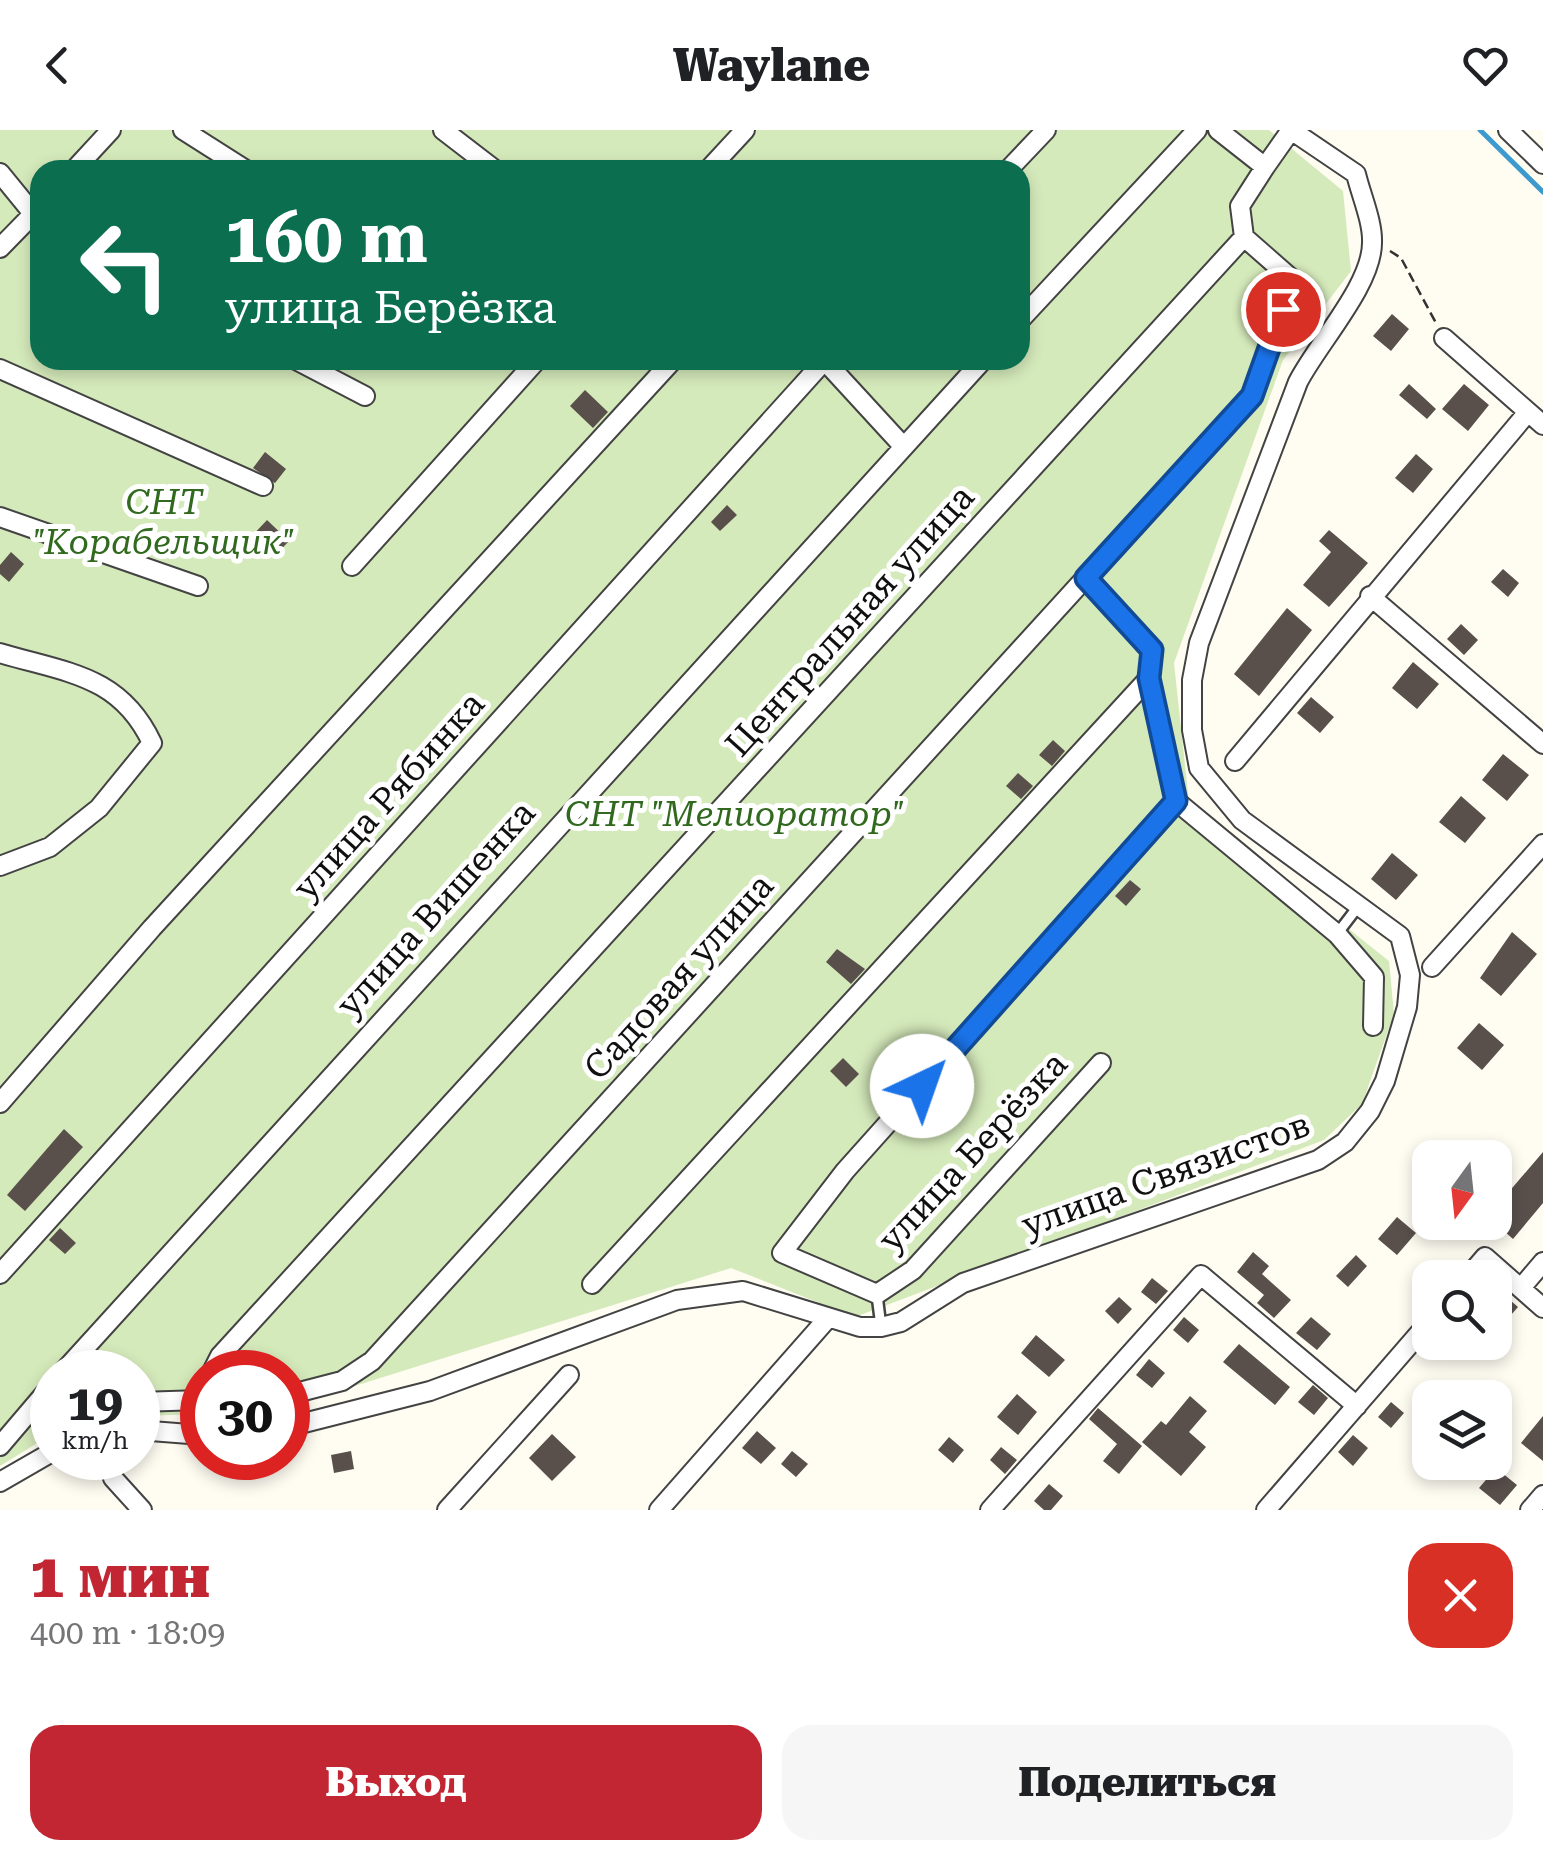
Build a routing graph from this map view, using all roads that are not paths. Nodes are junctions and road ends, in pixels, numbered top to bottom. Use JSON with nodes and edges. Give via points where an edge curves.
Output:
{"nodes":[{"id":1,"x":111,"y":130,"type":"edge"},
{"id":2,"x":183,"y":130,"type":"edge"},
{"id":3,"x":443,"y":130,"type":"edge"},
{"id":4,"x":745,"y":130,"type":"edge"},
{"id":5,"x":1046,"y":130,"type":"edge"},
{"id":6,"x":1197,"y":130,"type":"edge"},
{"id":7,"x":1218,"y":130,"type":"edge"},
{"id":8,"x":1291,"y":130,"type":"edge"},
{"id":9,"x":1508,"y":130,"type":"edge"},
{"id":10,"x":1322,"y":137,"type":"edge"},
{"id":11,"x":83,"y":160,"type":"edge"},
{"id":12,"x":230,"y":160,"type":"edge"},
{"id":13,"x":482,"y":160,"type":"edge"},
{"id":14,"x":717,"y":160,"type":"edge"},
{"id":15,"x":1018,"y":160,"type":"edge"},
{"id":16,"x":1543,"y":164,"type":"edge"},
{"id":17,"x":1265,"y":168,"type":"junction"},
{"id":18,"x":0,"y":173,"type":"edge"},
{"id":19,"x":30,"y":206,"type":"edge"},
{"id":20,"x":30,"y":220,"type":"edge"},
{"id":21,"x":1244,"y":237,"type":"junction"},
{"id":22,"x":0,"y":248,"type":"edge"},
{"id":23,"x":1030,"y":309,"type":"edge"},
{"id":24,"x":1444,"y":338,"type":"road end"},
{"id":25,"x":0,"y":369,"type":"edge"},
{"id":26,"x":315,"y":370,"type":"edge"},
{"id":27,"x":528,"y":370,"type":"edge"},
{"id":28,"x":664,"y":370,"type":"edge"},
{"id":29,"x":815,"y":370,"type":"edge"},
{"id":30,"x":833,"y":370,"type":"edge"},
{"id":31,"x":974,"y":370,"type":"edge"},
{"id":32,"x":365,"y":396,"type":"dead end"},
{"id":33,"x":1528,"y":412,"type":"junction"},
{"id":34,"x":1543,"y":424,"type":"edge"},
{"id":35,"x":903,"y":446,"type":"junction"},
{"id":36,"x":264,"y":486,"type":"dead end"},
{"id":37,"x":0,"y":517,"type":"edge"},
{"id":38,"x":352,"y":566,"type":"dead end"},
{"id":39,"x":1086,"y":578,"type":"junction"},
{"id":40,"x":198,"y":586,"type":"dead end"},
{"id":41,"x":1370,"y":596,"type":"junction"},
{"id":42,"x":0,"y":653,"type":"edge"},
{"id":43,"x":1149,"y":678,"type":"junction"},
{"id":44,"x":1543,"y":744,"type":"edge"},
{"id":45,"x":1235,"y":761,"type":"dead end"},
{"id":46,"x":1176,"y":801,"type":"junction"},
{"id":47,"x":1543,"y":844,"type":"edge"},
{"id":48,"x":0,"y":866,"type":"edge"},
{"id":49,"x":1360,"y":904,"type":"junction"},
{"id":50,"x":1337,"y":934,"type":"junction"},
{"id":51,"x":1432,"y":968,"type":"dead end"},
{"id":52,"x":1373,"y":1026,"type":"dead end"},
{"id":53,"x":1102,"y":1063,"type":"dead end"},
{"id":54,"x":0,"y":1103,"type":"edge"},
{"id":55,"x":1543,"y":1262,"type":"edge"},
{"id":56,"x":0,"y":1274,"type":"edge"},
{"id":57,"x":1512,"y":1281,"type":"edge"},
{"id":58,"x":592,"y":1284,"type":"dead end"},
{"id":59,"x":1520,"y":1288,"type":"junction"},
{"id":60,"x":877,"y":1294,"type":"junction"},
{"id":61,"x":1543,"y":1308,"type":"edge"},
{"id":62,"x":828,"y":1318,"type":"junction"},
{"id":63,"x":881,"y":1327,"type":"junction"},
{"id":64,"x":1412,"y":1342,"type":"edge"},
{"id":65,"x":83,"y":1350,"type":"edge"},
{"id":66,"x":225,"y":1350,"type":"edge"},
{"id":67,"x":569,"y":1375,"type":"dead end"},
{"id":68,"x":310,"y":1389,"type":"edge"},
{"id":69,"x":1356,"y":1406,"type":"junction"},
{"id":70,"x":30,"y":1414,"type":"edge"},
{"id":71,"x":310,"y":1421,"type":"edge"},
{"id":72,"x":0,"y":1446,"type":"edge"},
{"id":73,"x":30,"y":1465,"type":"edge"},
{"id":74,"x":115,"y":1480,"type":"edge"},
{"id":75,"x":0,"y":1482,"type":"edge"},
{"id":76,"x":1543,"y":1495,"type":"edge"},
{"id":77,"x":142,"y":1510,"type":"edge"},
{"id":78,"x":447,"y":1510,"type":"edge"},
{"id":79,"x":659,"y":1510,"type":"edge"},
{"id":80,"x":990,"y":1510,"type":"edge"},
{"id":81,"x":1266,"y":1510,"type":"edge"},
{"id":82,"x":1530,"y":1510,"type":"edge"}],
"edges":[{"from":1,"to":11,"type":"street"},
{"from":2,"to":12,"type":"street"},
{"from":3,"to":13,"type":"street"},
{"from":4,"to":14,"type":"street"},
{"from":5,"to":15,"type":"street"},
{"from":6,"to":23,"type":"street"},
{"from":7,"to":17,"type":"street"},
{"from":8,"to":10,"type":"street"},
{"from":8,"to":17,"type":"street"},
{"from":9,"to":16,"type":"street"},
{"from":10,"to":49,"type":"street","name":"улица Связистов","via":[[1356,174],[1372,241],[1368,271],[1298,382],[1201,635],[1192,730],[1199,768],[1242,820]]},
{"from":17,"to":21,"type":"street","via":[[1240,206]]},
{"from":18,"to":19,"type":"street"},
{"from":20,"to":22,"type":"street"},
{"from":21,"to":39,"type":"street","name":"Садовая улица","via":[[1293,280],[1252,396]]},
{"from":21,"to":66,"type":"street","name":"Центральная улица"},
{"from":24,"to":33,"type":"street"},
{"from":25,"to":36,"type":"street"},
{"from":26,"to":32,"type":"street"},
{"from":27,"to":38,"type":"street"},
{"from":28,"to":54,"type":"street"},
{"from":29,"to":56,"type":"street","name":"улица Рябинка"},
{"from":30,"to":35,"type":"street"},
{"from":31,"to":35,"type":"street","name":"улица Вишенка"},
{"from":33,"to":34,"type":"street"},
{"from":33,"to":41,"type":"street"},
{"from":35,"to":65,"type":"street","name":"улица Вишенка"},
{"from":37,"to":40,"type":"street"},
{"from":39,"to":43,"type":"street","via":[[1152,650]]},
{"from":39,"to":68,"type":"street","name":"Садовая улица","via":[[372,1361],[342,1381]]},
{"from":41,"to":44,"type":"street"},
{"from":41,"to":45,"type":"street"},
{"from":42,"to":48,"type":"street","via":[[96,681],[136,710],[152,744],[99,808],[50,846]]},
{"from":43,"to":46,"type":"street"},
{"from":43,"to":58,"type":"street"},
{"from":46,"to":50,"type":"street"},
{"from":46,"to":60,"type":"street","name":"улица Берёзка","via":[[845,1171],[782,1254]]},
{"from":47,"to":51,"type":"street"},
{"from":49,"to":50,"type":"lane"},
{"from":49,"to":63,"type":"street","name":"улица Связистов","via":[[1400,936],[1410,975],[1408,1006],[1384,1081],[1345,1142],[1290,1171],[963,1283],[901,1322]]},
{"from":50,"to":52,"type":"street","via":[[1374,976]]},
{"from":53,"to":60,"type":"street","name":"улица Берёзка","via":[[913,1270]]},
{"from":55,"to":59,"type":"street"},
{"from":57,"to":59,"type":"street"},
{"from":59,"to":61,"type":"street"},
{"from":60,"to":63,"type":"lane"},
{"from":62,"to":63,"type":"street"},
{"from":62,"to":71,"type":"street","via":[[742,1291],[711,1293],[430,1391]]},
{"from":62,"to":79,"type":"street"},
{"from":64,"to":69,"type":"street"},
{"from":67,"to":78,"type":"street"},
{"from":69,"to":80,"type":"street","via":[[1201,1274]]},
{"from":69,"to":81,"type":"street"},
{"from":70,"to":72,"type":"street"},
{"from":73,"to":75,"type":"street"},
{"from":74,"to":77,"type":"street"},
{"from":76,"to":82,"type":"street"}]}
